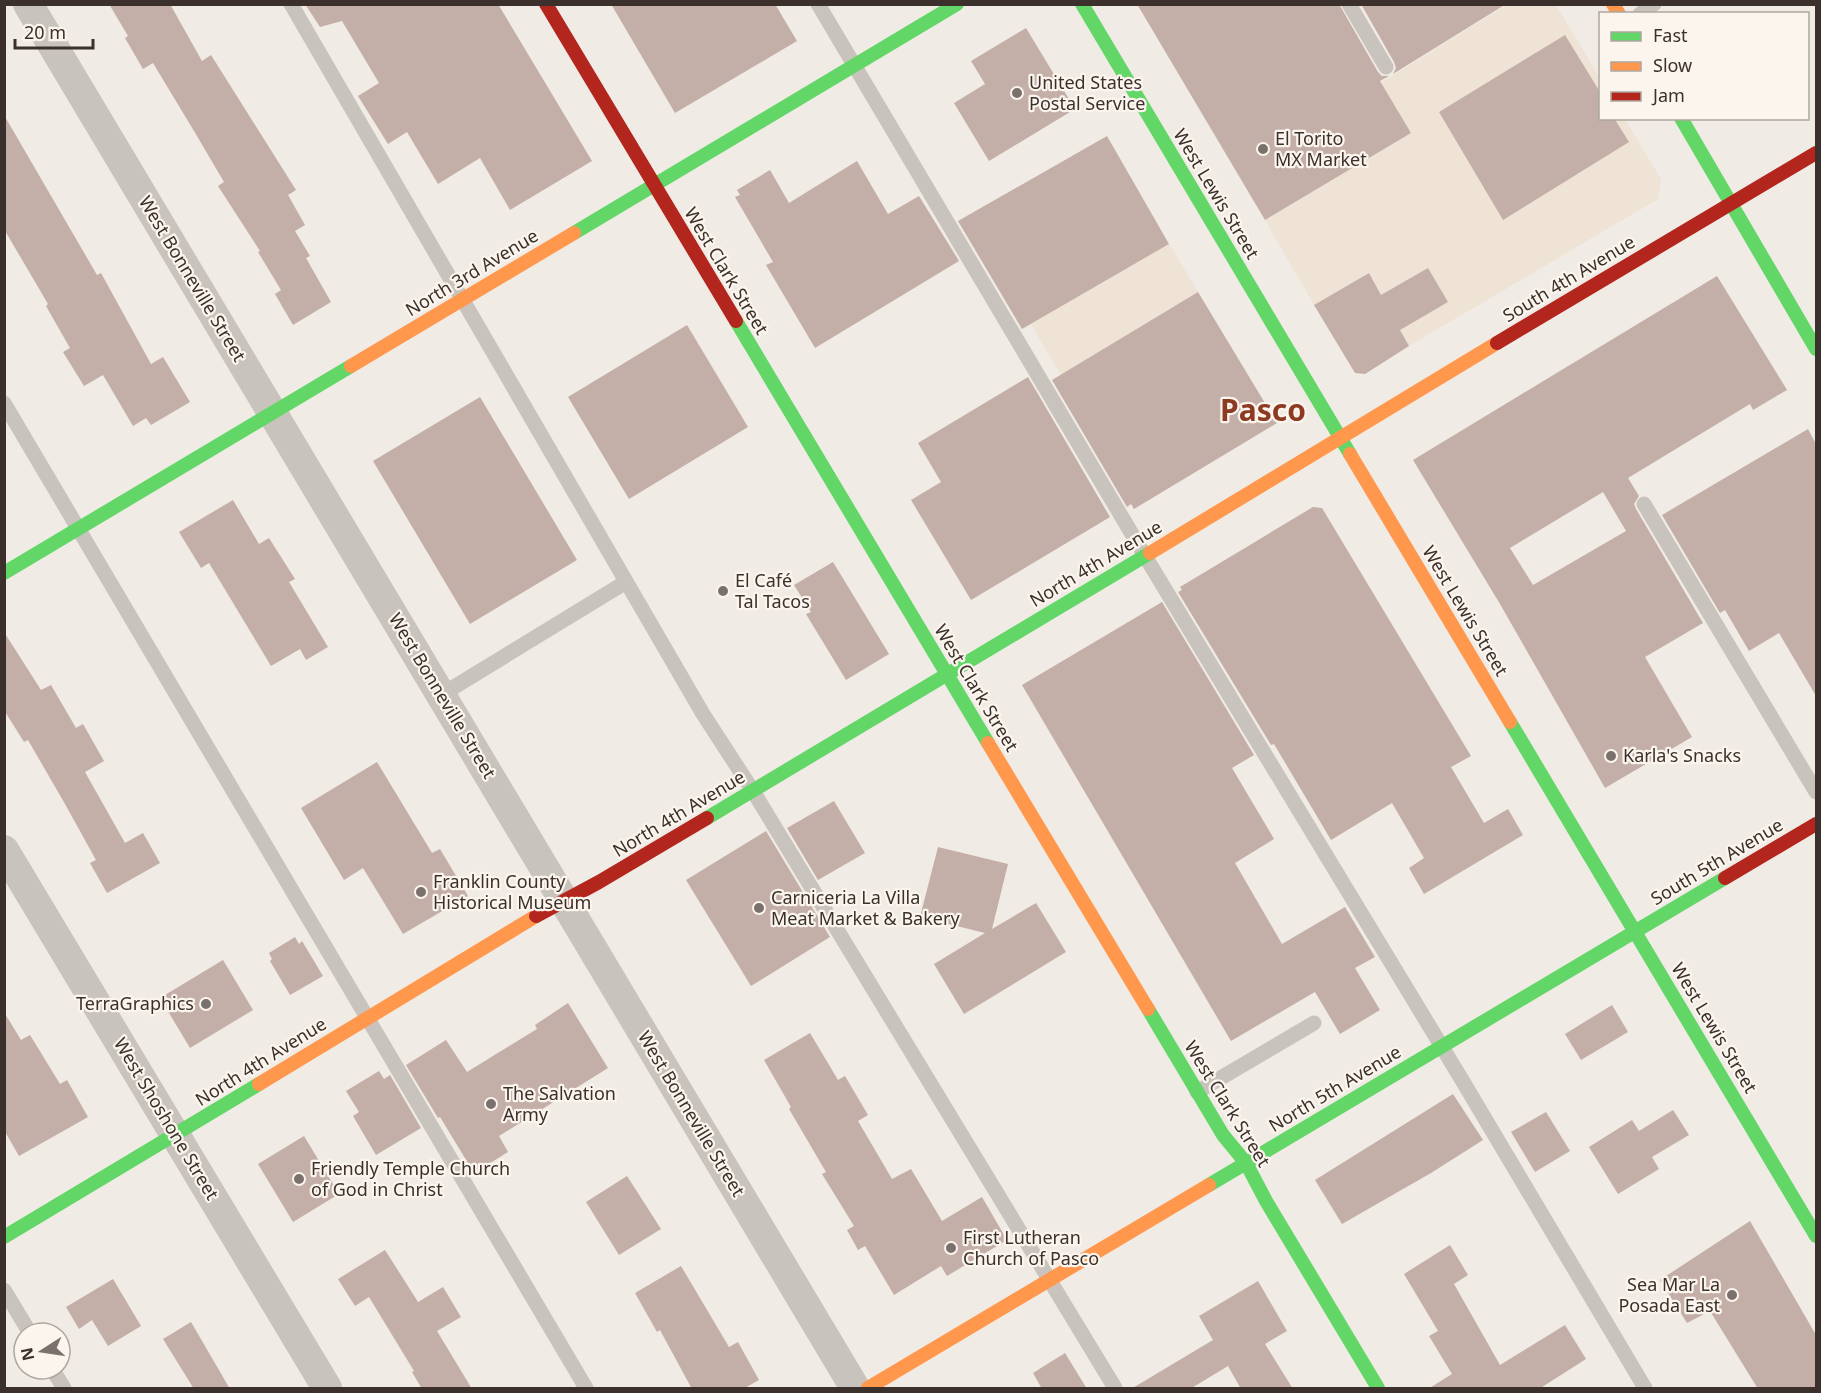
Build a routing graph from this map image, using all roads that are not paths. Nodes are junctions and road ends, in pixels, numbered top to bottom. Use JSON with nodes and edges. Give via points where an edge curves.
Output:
{"nodes":[{"id":1,"x":28,"y":4,"type":"edge"},
{"id":2,"x":291,"y":4,"type":"edge"},
{"id":3,"x":546,"y":4,"type":"edge"},
{"id":4,"x":818,"y":4,"type":"edge"},
{"id":5,"x":957,"y":4,"type":"edge"},
{"id":6,"x":1082,"y":4,"type":"edge"},
{"id":7,"x":1349,"y":4,"type":"edge"},
{"id":8,"x":855,"y":66,"type":"junction"},
{"id":9,"x":1386,"y":67,"type":"dead end"},
{"id":10,"x":1682,"y":120,"type":"edge"},
{"id":11,"x":1816,"y":153,"type":"edge"},
{"id":12,"x":654,"y":186,"type":"junction"},
{"id":13,"x":1732,"y":204,"type":"junction"},
{"id":14,"x":463,"y":299,"type":"junction"},
{"id":15,"x":1816,"y":349,"type":"edge"},
{"id":16,"x":4,"y":403,"type":"edge"},
{"id":17,"x":272,"y":413,"type":"junction"},
{"id":18,"x":1341,"y":439,"type":"junction"},
{"id":19,"x":1644,"y":504,"type":"dead end"},
{"id":20,"x":79,"y":528,"type":"junction"},
{"id":21,"x":1145,"y":556,"type":"junction"},
{"id":22,"x":4,"y":573,"type":"edge"},
{"id":23,"x":627,"y":582,"type":"junction"},
{"id":24,"x":947,"y":675,"type":"junction"},
{"id":25,"x":441,"y":695,"type":"junction"},
{"id":26,"x":753,"y":791,"type":"junction"},
{"id":27,"x":1816,"y":792,"type":"edge"},
{"id":28,"x":1816,"y":824,"type":"edge"},
{"id":29,"x":4,"y":850,"type":"edge"},
{"id":30,"x":563,"y":900,"type":"junction"},
{"id":31,"x":1635,"y":932,"type":"junction"},
{"id":32,"x":366,"y":1018,"type":"junction"},
{"id":33,"x":1314,"y":1023,"type":"dead end"},
{"id":34,"x":1442,"y":1047,"type":"junction"},
{"id":35,"x":1197,"y":1092,"type":"junction"},
{"id":36,"x":175,"y":1136,"type":"junction"},
{"id":37,"x":1246,"y":1163,"type":"junction"},
{"id":38,"x":1816,"y":1236,"type":"edge"},
{"id":39,"x":4,"y":1237,"type":"edge"},
{"id":40,"x":1050,"y":1280,"type":"junction"},
{"id":41,"x":4,"y":1290,"type":"edge"},
{"id":42,"x":23,"y":1321,"type":"edge"},
{"id":43,"x":327,"y":1389,"type":"edge"},
{"id":44,"x":586,"y":1389,"type":"edge"},
{"id":45,"x":855,"y":1389,"type":"edge"},
{"id":46,"x":868,"y":1389,"type":"edge"},
{"id":47,"x":1115,"y":1389,"type":"edge"},
{"id":48,"x":1378,"y":1389,"type":"edge"},
{"id":49,"x":1645,"y":1389,"type":"edge"}],
"edges":[{"from":1,"to":17,"type":"street","name":"West Bonneville Street"},
{"from":2,"to":14,"type":"lane"},
{"from":3,"to":12,"type":"street","name":"West Clark Street"},
{"from":4,"to":8,"type":"lane"},
{"from":5,"to":8,"type":"street","name":"North 3rd Avenue"},
{"from":6,"to":18,"type":"street","name":"West Lewis Street"},
{"from":7,"to":9,"type":"lane"},
{"from":8,"to":12,"type":"street","name":"North 3rd Avenue"},
{"from":8,"to":21,"type":"lane"},
{"from":10,"to":13,"type":"street"},
{"from":11,"to":13,"type":"street","name":"South 4th Avenue"},
{"from":12,"to":14,"type":"street","name":"North 3rd Avenue"},
{"from":12,"to":24,"type":"street","name":"West Clark Street"},
{"from":13,"to":15,"type":"street"},
{"from":13,"to":18,"type":"street","name":"South 4th Avenue"},
{"from":14,"to":17,"type":"street","name":"North 3rd Avenue"},
{"from":14,"to":23,"type":"lane"},
{"from":16,"to":20,"type":"lane"},
{"from":17,"to":20,"type":"street","name":"North 3rd Avenue"},
{"from":17,"to":25,"type":"street","name":"West Bonneville Street"},
{"from":18,"to":21,"type":"street","name":"North 4th Avenue"},
{"from":18,"to":31,"type":"street","name":"West Lewis Street"},
{"from":19,"to":27,"type":"lane"},
{"from":20,"to":22,"type":"street","name":"North 3rd Avenue"},
{"from":20,"to":32,"type":"lane"},
{"from":21,"to":24,"type":"street","name":"North 4th Avenue"},
{"from":21,"to":34,"type":"lane"},
{"from":23,"to":25,"type":"lane"},
{"from":23,"to":26,"type":"lane","via":[[702,714]]},
{"from":24,"to":26,"type":"street","name":"North 4th Avenue"},
{"from":24,"to":35,"type":"street","name":"West Clark Street"},
{"from":25,"to":30,"type":"street","name":"West Bonneville Street"},
{"from":26,"to":30,"type":"street","name":"North 4th Avenue"},
{"from":26,"to":40,"type":"lane"},
{"from":28,"to":31,"type":"street","name":"South 5th Avenue"},
{"from":29,"to":36,"type":"street","name":"West Shoshone Street"},
{"from":30,"to":32,"type":"street","name":"North 4th Avenue"},
{"from":30,"to":45,"type":"street","name":"West Bonneville Street"},
{"from":31,"to":34,"type":"street","name":"North 5th Avenue"},
{"from":31,"to":38,"type":"street","name":"West Lewis Street"},
{"from":32,"to":36,"type":"street","name":"North 4th Avenue"},
{"from":32,"to":44,"type":"lane"},
{"from":33,"to":35,"type":"lane"},
{"from":34,"to":37,"type":"street","name":"North 5th Avenue"},
{"from":34,"to":49,"type":"lane"},
{"from":35,"to":37,"type":"street","name":"West Clark Street","via":[[1223,1135]]},
{"from":36,"to":39,"type":"street","name":"North 4th Avenue"},
{"from":36,"to":43,"type":"street","name":"West Shoshone Street"},
{"from":37,"to":40,"type":"street","name":"North 5th Avenue"},
{"from":37,"to":48,"type":"street","name":"West Clark Street"},
{"from":40,"to":46,"type":"street","name":"North 5th Avenue"},
{"from":40,"to":47,"type":"lane"},
{"from":41,"to":42,"type":"lane"}]}
